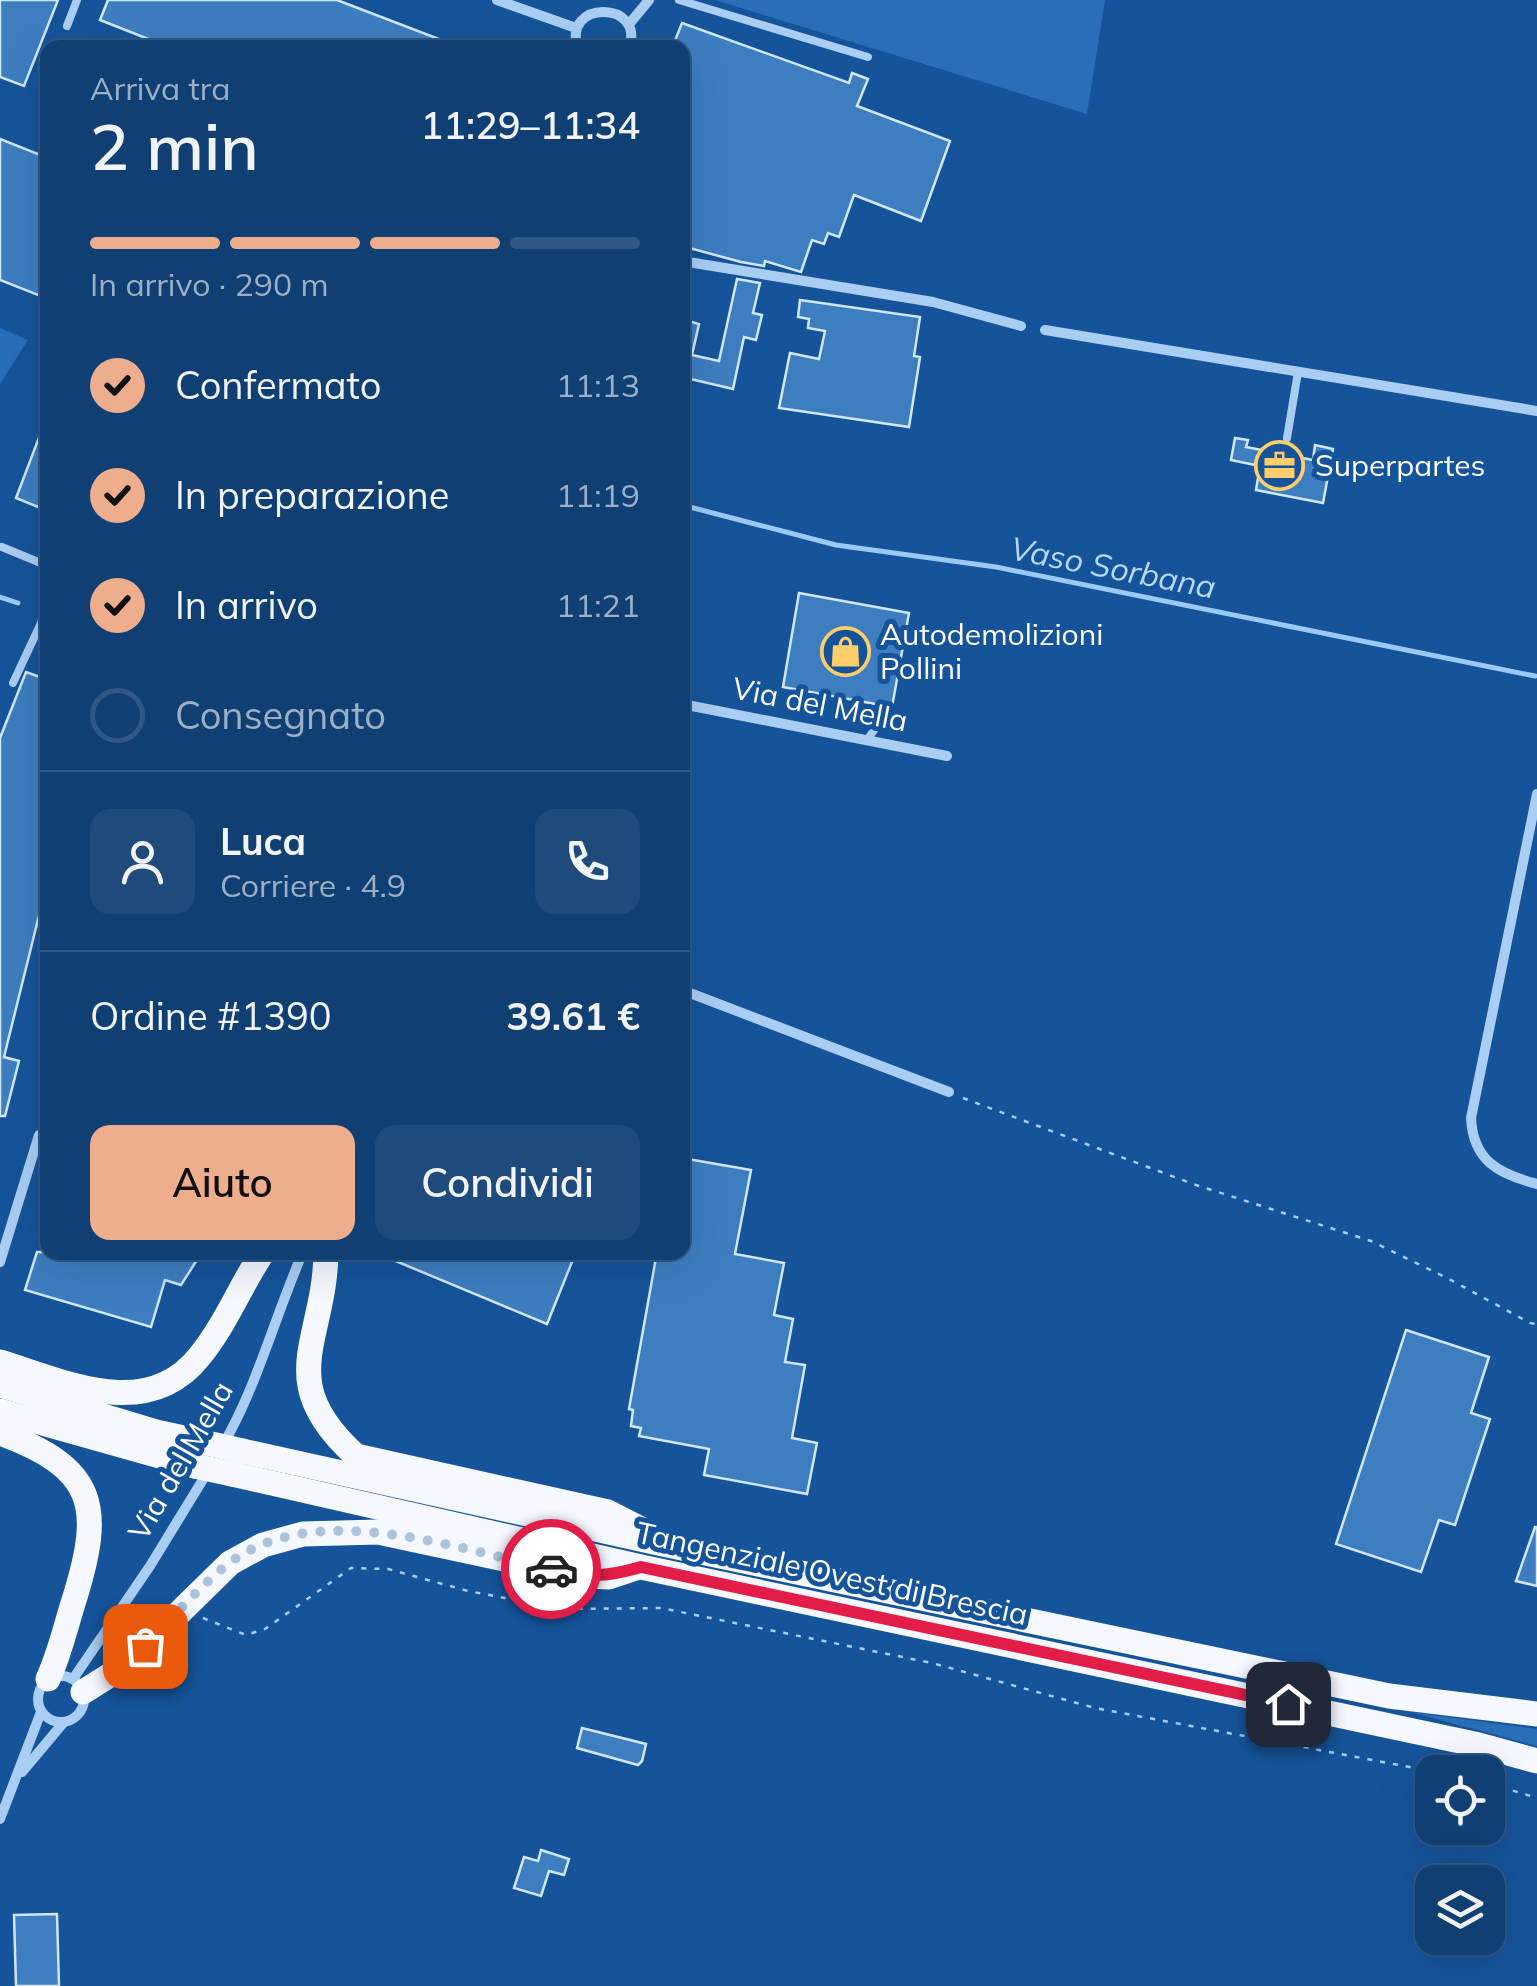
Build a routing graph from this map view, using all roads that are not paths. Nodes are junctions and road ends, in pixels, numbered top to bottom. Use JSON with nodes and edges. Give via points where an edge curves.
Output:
{"nodes":[{"id":1,"x":77,"y":0,"type":"edge"},
{"id":2,"x":497,"y":0,"type":"edge"},
{"id":3,"x":649,"y":0,"type":"edge"},
{"id":4,"x":678,"y":0,"type":"edge"},
{"id":5,"x":616,"y":4,"type":"edge"},
{"id":6,"x":630,"y":23,"type":"junction"},
{"id":7,"x":67,"y":26,"type":"dead end"},
{"id":8,"x":576,"y":28,"type":"junction"},
{"id":9,"x":577,"y":40,"type":"edge"},
{"id":10,"x":631,"y":40,"type":"edge"},
{"id":11,"x":868,"y":58,"type":"dead end"},
{"id":12,"x":690,"y":263,"type":"edge"},
{"id":13,"x":1021,"y":326,"type":"dead end"},
{"id":14,"x":1044,"y":330,"type":"dead end"},
{"id":15,"x":1298,"y":372,"type":"junction"},
{"id":16,"x":1537,"y":411,"type":"edge"},
{"id":17,"x":1287,"y":438,"type":"dead end"},
{"id":18,"x":2,"y":546,"type":"edge"},
{"id":19,"x":40,"y":563,"type":"edge"},
{"id":20,"x":40,"y":625,"type":"edge"},
{"id":21,"x":13,"y":683,"type":"dead end"},
{"id":22,"x":690,"y":706,"type":"edge"},
{"id":23,"x":844,"y":709,"type":"dead end"},
{"id":24,"x":867,"y":740,"type":"junction"},
{"id":25,"x":947,"y":756,"type":"dead end"},
{"id":26,"x":1537,"y":794,"type":"edge"},
{"id":27,"x":690,"y":993,"type":"edge"},
{"id":28,"x":950,"y":1092,"type":"road end"},
{"id":29,"x":40,"y":1135,"type":"edge"},
{"id":30,"x":1537,"y":1184,"type":"edge"},
{"id":31,"x":259,"y":1260,"type":"edge"},
{"id":32,"x":300,"y":1260,"type":"edge"},
{"id":33,"x":326,"y":1260,"type":"edge"},
{"id":34,"x":0,"y":1262,"type":"edge"},
{"id":35,"x":0,"y":1362,"type":"edge"},
{"id":36,"x":0,"y":1385,"type":"edge"},
{"id":37,"x":0,"y":1411,"type":"edge"},
{"id":38,"x":0,"y":1433,"type":"edge"},
{"id":39,"x":201,"y":1454,"type":"junction"},
{"id":40,"x":237,"y":1462,"type":"junction"},
{"id":41,"x":663,"y":1544,"type":"junction"},
{"id":42,"x":641,"y":1567,"type":"junction"},
{"id":43,"x":68,"y":1684,"type":"junction"},
{"id":44,"x":42,"y":1712,"type":"junction"},
{"id":45,"x":1537,"y":1714,"type":"edge"},
{"id":46,"x":64,"y":1722,"type":"junction"},
{"id":47,"x":1537,"y":1760,"type":"edge"},
{"id":48,"x":15,"y":1781,"type":"junction"},
{"id":49,"x":0,"y":1820,"type":"edge"}],
"edges":[{"from":1,"to":7,"type":"lane"},
{"from":2,"to":8,"type":"street"},
{"from":3,"to":6,"type":"street"},
{"from":4,"to":11,"type":"lane"},
{"from":5,"to":6,"type":"street"},
{"from":5,"to":8,"type":"street","via":[[591,10]]},
{"from":6,"to":10,"type":"street"},
{"from":8,"to":9,"type":"street"},
{"from":12,"to":13,"type":"street","via":[[933,302]]},
{"from":14,"to":15,"type":"street"},
{"from":15,"to":16,"type":"street"},
{"from":15,"to":17,"type":"lane"},
{"from":18,"to":19,"type":"lane"},
{"from":20,"to":21,"type":"lane"},
{"from":22,"to":24,"type":"street","name":"Via del Mella"},
{"from":23,"to":24,"type":"lane","via":[[876,714]]},
{"from":24,"to":25,"type":"street","name":"Via del Mella"},
{"from":26,"to":30,"type":"street","via":[[1471,1118],[1480,1154],[1510,1177]]},
{"from":27,"to":28,"type":"street"},
{"from":29,"to":34,"type":"street"},
{"from":31,"to":35,"type":"main road","via":[[200,1356],[168,1384],[100,1393]]},
{"from":32,"to":43,"type":"street","name":"Via del Mella","via":[[238,1419],[150,1566]]},
{"from":33,"to":41,"type":"main road","via":[[307,1373],[320,1417],[356,1456],[608,1512]]},
{"from":36,"to":39,"type":"main road","name":"Tangenziale Ovest di Brescia","via":[[156,1432]]},
{"from":37,"to":39,"type":"main road","name":"Tangenziale Ovest di Brescia"},
{"from":38,"to":43,"type":"main road","via":[[46,1453],[86,1498],[89,1552],[58,1659]]},
{"from":39,"to":40,"type":"main road","name":"Tangenziale Ovest di Brescia","bridge":true},
{"from":40,"to":41,"type":"main road","name":"Tangenziale Ovest di Brescia"},
{"from":40,"to":42,"type":"main road","name":"Tangenziale Ovest di Brescia"},
{"from":41,"to":45,"type":"main road","name":"Tangenziale Ovest di Brescia","via":[[1390,1696]]},
{"from":42,"to":43,"type":"main road","via":[[584,1576],[378,1532],[302,1534],[263,1544],[230,1563],[126,1665]]},
{"from":42,"to":47,"type":"main road","name":"Tangenziale Ovest di Brescia"},
{"from":43,"to":44,"type":"street","name":"Via del Mella","via":[[39,1691]]},
{"from":43,"to":46,"type":"street","name":"Via del Mella","via":[[82,1708]]},
{"from":44,"to":46,"type":"street"},
{"from":44,"to":48,"type":"street","name":"Via del Mella"},
{"from":46,"to":48,"type":"street","name":"Via del Mella"},
{"from":48,"to":49,"type":"street","name":"Via del Mella"}]}
